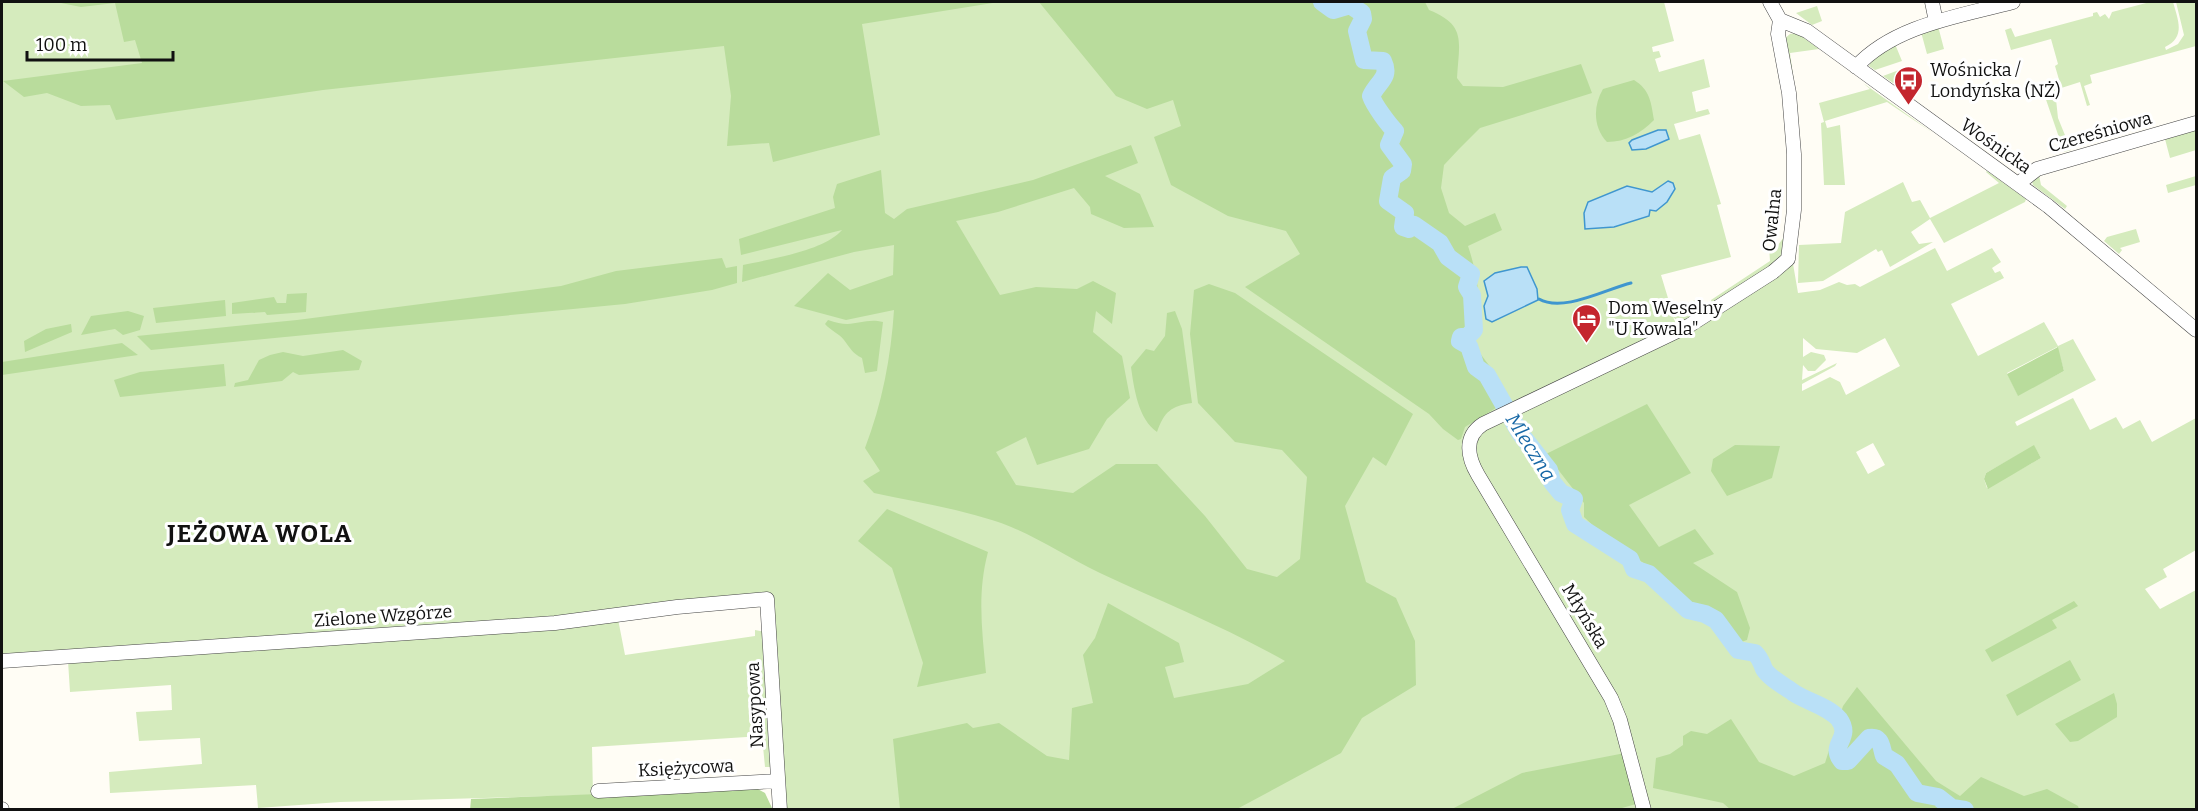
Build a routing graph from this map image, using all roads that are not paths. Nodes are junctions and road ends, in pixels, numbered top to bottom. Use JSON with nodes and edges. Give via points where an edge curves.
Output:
{"nodes":[{"id":1,"x":1770,"y":2,"type":"edge"},
{"id":2,"x":1932,"y":2,"type":"edge"},
{"id":3,"x":2013,"y":2,"type":"edge"},
{"id":4,"x":1780,"y":20,"type":"junction"},
{"id":5,"x":1936,"y":22,"type":"junction"},
{"id":6,"x":1856,"y":67,"type":"junction"},
{"id":7,"x":2196,"y":123,"type":"edge"},
{"id":8,"x":2018,"y":184,"type":"junction"},
{"id":9,"x":2196,"y":330,"type":"edge"},
{"id":10,"x":1469,"y":453,"type":"joint"},
{"id":11,"x":767,"y":599,"type":"joint"},
{"id":12,"x":2,"y":661,"type":"edge"},
{"id":13,"x":777,"y":781,"type":"junction"},
{"id":14,"x":598,"y":791,"type":"dead end"},
{"id":15,"x":780,"y":810,"type":"edge"},
{"id":16,"x":1644,"y":810,"type":"edge"}],
"edges":[{"from":1,"to":4,"type":"street"},
{"from":2,"to":5,"type":"street"},
{"from":3,"to":5,"type":"street"},
{"from":4,"to":6,"type":"street","name":"Wośnicka","via":[[1807,31]]},
{"from":4,"to":10,"type":"street","name":"Owalna","via":[[1778,34],[1789,93],[1794,154],[1794,210],[1788,259],[1690,325],[1476,429]]},
{"from":5,"to":6,"type":"street","via":[[1899,37]]},
{"from":6,"to":8,"type":"street","name":"Wośnicka"},
{"from":7,"to":8,"type":"street","name":"Czereśniowa","via":[[2037,169]]},
{"from":8,"to":9,"type":"street","name":"Wośnicka","via":[[2079,230]]},
{"from":10,"to":16,"type":"street","name":"Młyńska","via":[[1478,475],[1611,698]]},
{"from":11,"to":12,"type":"street","name":"Zielone Wzgórze","via":[[555,623]]},
{"from":11,"to":13,"type":"street","name":"Nasypowa"},
{"from":13,"to":14,"type":"street","name":"Księżycowa"},
{"from":13,"to":15,"type":"street","name":"Nasypowa"}]}
